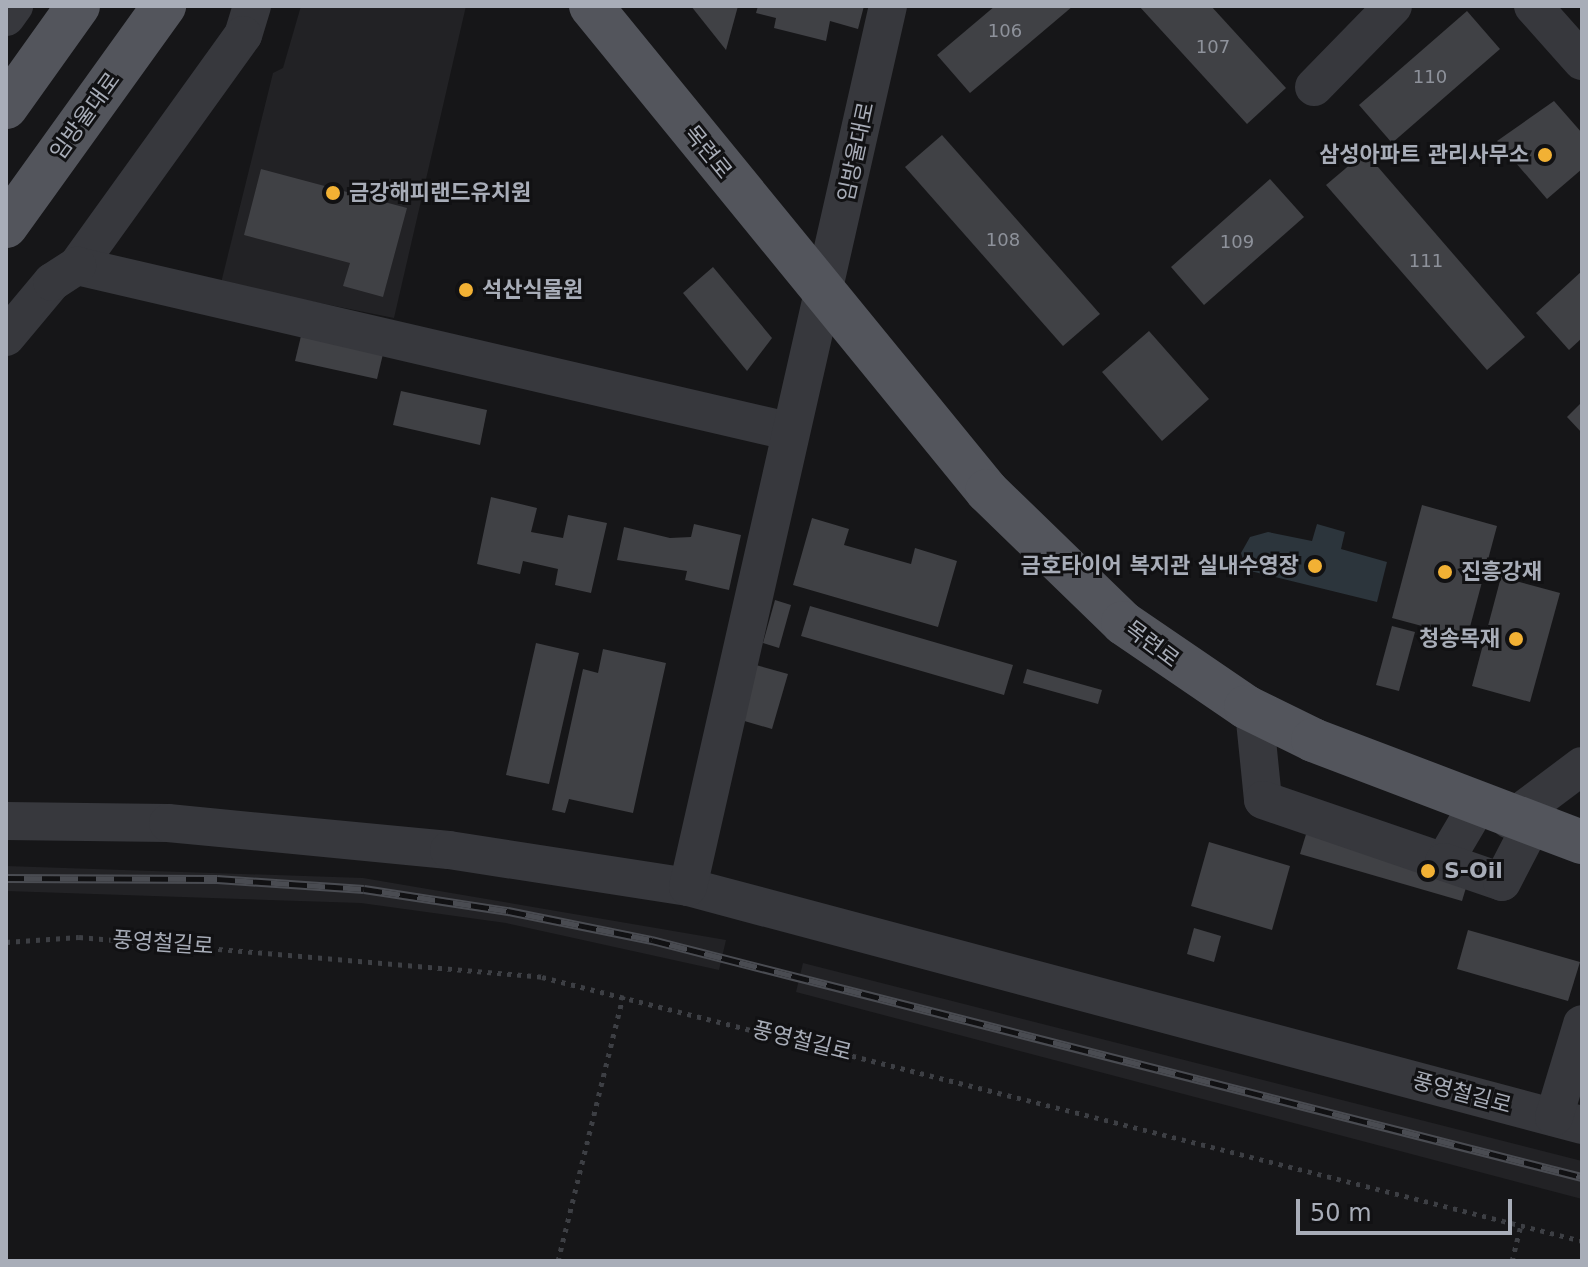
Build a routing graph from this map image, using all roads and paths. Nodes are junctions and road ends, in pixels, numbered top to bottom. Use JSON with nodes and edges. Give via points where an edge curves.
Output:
{"nodes":[{"id":1,"x":14,"y":6,"type":"edge"},
{"id":2,"x":78,"y":6,"type":"edge"},
{"id":3,"x":164,"y":6,"type":"edge"},
{"id":4,"x":252,"y":6,"type":"edge"},
{"id":5,"x":591,"y":6,"type":"edge"},
{"id":6,"x":888,"y":6,"type":"edge"},
{"id":7,"x":1393,"y":6,"type":"edge"},
{"id":8,"x":1533,"y":6,"type":"edge"},
{"id":9,"x":6,"y":17,"type":"edge"},
{"id":10,"x":1582,"y":61,"type":"edge"},
{"id":11,"x":1314,"y":87,"type":"dead end"},
{"id":12,"x":6,"y":107,"type":"edge"},
{"id":13,"x":6,"y":226,"type":"edge"},
{"id":14,"x":77,"y":266,"type":"junction"},
{"id":15,"x":825,"y":299,"type":"junction"},
{"id":16,"x":6,"y":337,"type":"edge"},
{"id":17,"x":788,"y":431,"type":"junction"},
{"id":18,"x":1254,"y":711,"type":"junction"},
{"id":19,"x":1582,"y":766,"type":"edge"},
{"id":20,"x":1506,"y":818,"type":"junction"},
{"id":21,"x":6,"y":821,"type":"edge"},
{"id":22,"x":1582,"y":842,"type":"edge"},
{"id":23,"x":1444,"y":862,"type":"junction"},
{"id":24,"x":688,"y":887,"type":"junction"},
{"id":25,"x":6,"y":942,"type":"edge"},
{"id":26,"x":623,"y":996,"type":"junction"},
{"id":27,"x":1582,"y":1024,"type":"edge"},
{"id":28,"x":1568,"y":1121,"type":"edge"},
{"id":29,"x":1521,"y":1224,"type":"junction"},
{"id":30,"x":1582,"y":1241,"type":"edge"},
{"id":31,"x":558,"y":1261,"type":"edge"},
{"id":32,"x":1512,"y":1261,"type":"edge"}],
"edges":[{"from":1,"to":9,"type":"street"},
{"from":2,"to":12,"type":"main road"},
{"from":3,"to":13,"type":"main road","name":"임방울대로"},
{"from":4,"to":14,"type":"street","via":[[243,35]]},
{"from":5,"to":15,"type":"main road","name":"목련로"},
{"from":6,"to":15,"type":"street","name":"임방울대로"},
{"from":7,"to":11,"type":"street"},
{"from":8,"to":10,"type":"street"},
{"from":14,"to":16,"type":"street","via":[[52,282]]},
{"from":14,"to":17,"type":"street"},
{"from":15,"to":17,"type":"street"},
{"from":15,"to":18,"type":"main road","name":"목련로","via":[[1047,551],[1123,623]]},
{"from":17,"to":24,"type":"street"},
{"from":18,"to":20,"type":"main road","name":"목련로"},
{"from":18,"to":23,"type":"street","via":[[1263,800]]},
{"from":19,"to":20,"type":"street"},
{"from":20,"to":22,"type":"main road","name":"목련로"},
{"from":20,"to":23,"type":"street"},
{"from":20,"to":23,"type":"street","via":[[1502,882]]},
{"from":21,"to":24,"type":"street","name":"풍영철길로","via":[[168,823],[449,850]]},
{"from":24,"to":28,"type":"street","name":"풍영철길로"},
{"from":25,"to":26,"type":"path","name":"풍영철길로","via":[[79,937],[258,949],[542,977]]},
{"from":26,"to":29,"type":"path","name":"풍영철길로"},
{"from":26,"to":31,"type":"path"},
{"from":27,"to":28,"type":"street","name":"풍영철길로"},
{"from":29,"to":30,"type":"path","name":"풍영철길로"},
{"from":29,"to":32,"type":"path"}]}
